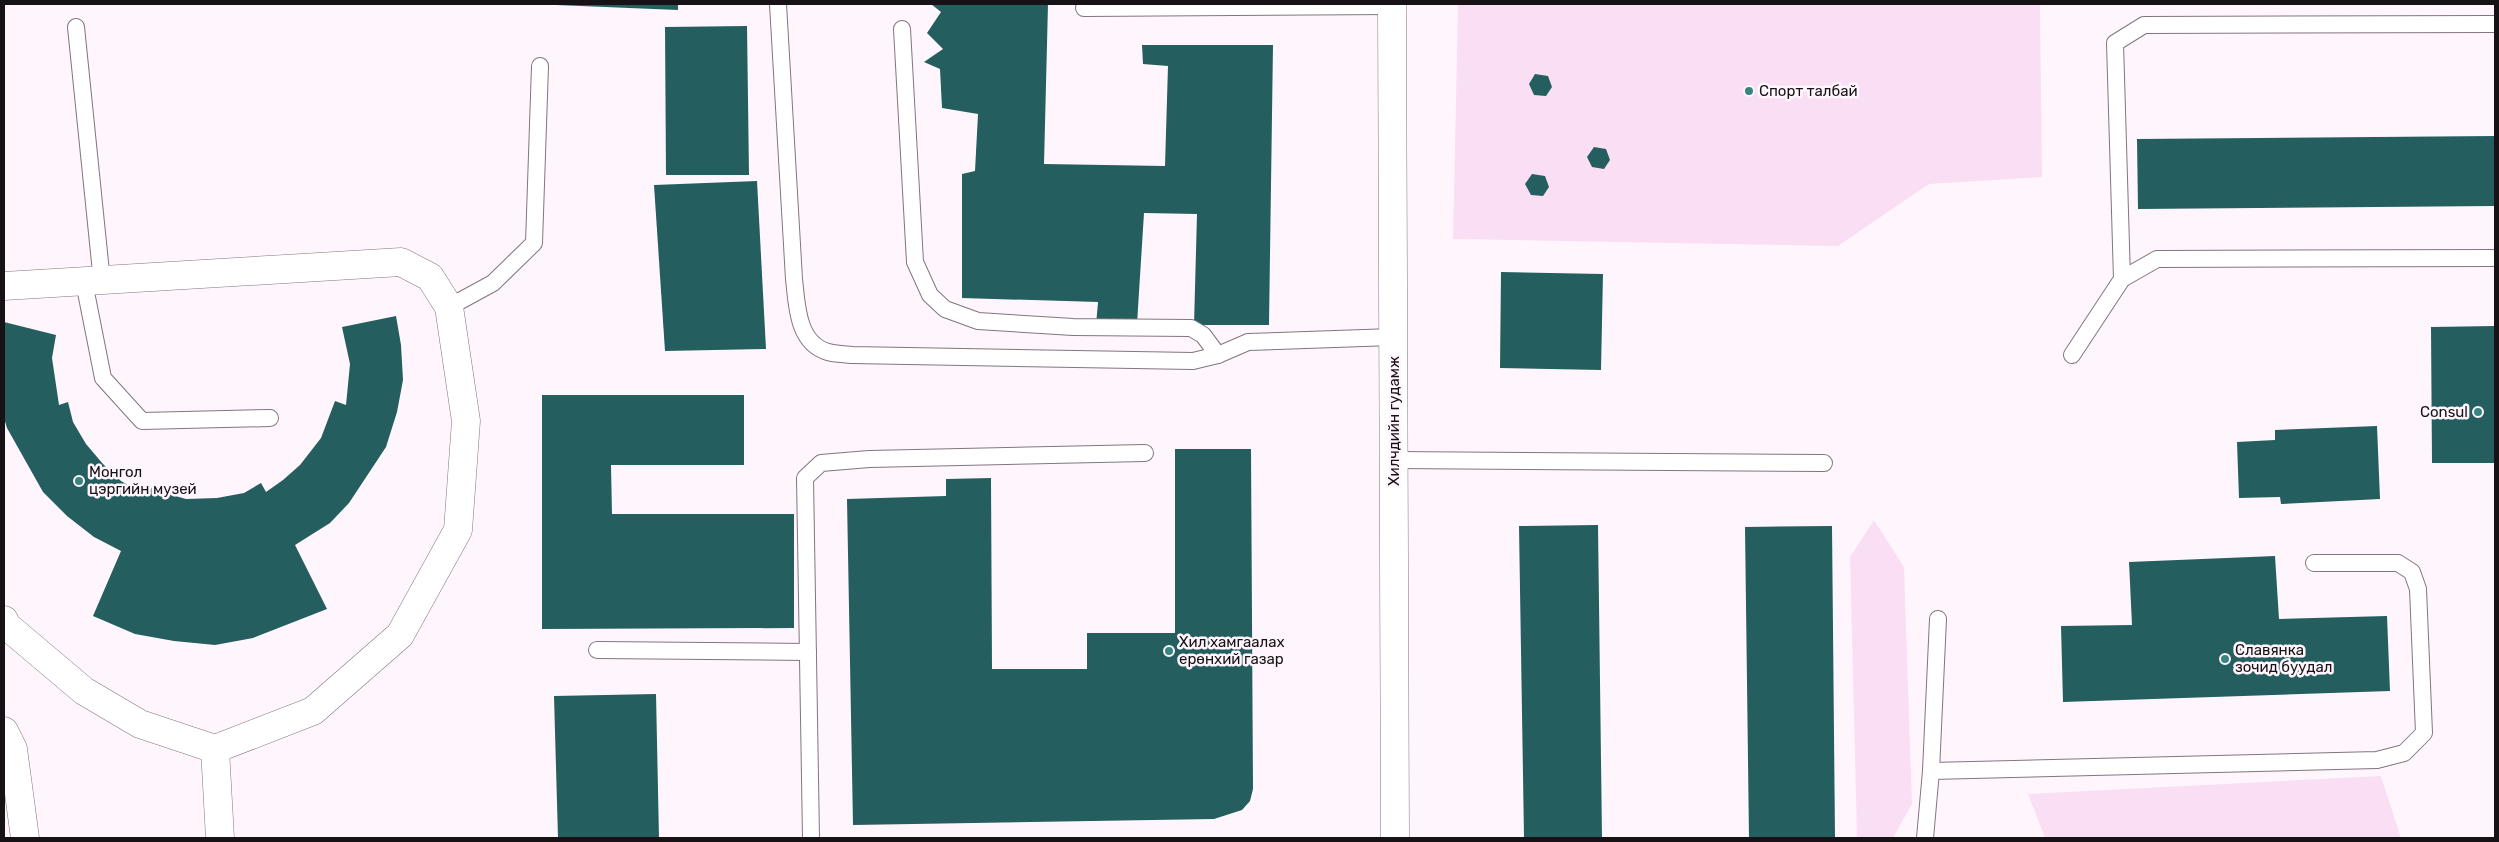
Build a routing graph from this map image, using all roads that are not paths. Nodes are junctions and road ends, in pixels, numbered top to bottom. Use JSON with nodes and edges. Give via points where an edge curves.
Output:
{"nodes":[{"id":1,"x":778,"y":4,"type":"edge"},
{"id":2,"x":1392,"y":5,"type":"edge"},
{"id":3,"x":1084,"y":8,"type":"dead end"},
{"id":4,"x":2495,"y":24,"type":"edge"},
{"id":5,"x":76,"y":27,"type":"dead end"},
{"id":6,"x":902,"y":29,"type":"dead end"},
{"id":7,"x":540,"y":66,"type":"dead end"},
{"id":8,"x":2495,"y":258,"type":"edge"},
{"id":9,"x":2122,"y":279,"type":"junction"},
{"id":10,"x":93,"y":282,"type":"junction"},
{"id":11,"x":4,"y":286,"type":"edge"},
{"id":12,"x":449,"y":306,"type":"junction"},
{"id":13,"x":1393,"y":337,"type":"junction"},
{"id":14,"x":1218,"y":355,"type":"junction"},
{"id":15,"x":2072,"y":355,"type":"dead end"},
{"id":16,"x":270,"y":418,"type":"dead end"},
{"id":17,"x":1144,"y":453,"type":"dead end"},
{"id":18,"x":1394,"y":460,"type":"junction"},
{"id":19,"x":1824,"y":463,"type":"dead end"},
{"id":20,"x":2314,"y":563,"type":"dead end"},
{"id":21,"x":1938,"y":619,"type":"dead end"},
{"id":22,"x":4,"y":620,"type":"edge"},
{"id":23,"x":597,"y":650,"type":"dead end"},
{"id":24,"x":808,"y":652,"type":"junction"},
{"id":25,"x":4,"y":731,"type":"edge"},
{"id":26,"x":216,"y":749,"type":"junction"},
{"id":27,"x":1931,"y":771,"type":"junction"},
{"id":28,"x":26,"y":838,"type":"edge"},
{"id":29,"x":220,"y":838,"type":"edge"},
{"id":30,"x":811,"y":838,"type":"edge"},
{"id":31,"x":1395,"y":838,"type":"edge"},
{"id":32,"x":1925,"y":838,"type":"edge"}],
"edges":[{"from":1,"to":14,"type":"lane","via":[[798,317],[805,334],[816,345],[828,352],[852,355],[1193,361]]},
{"from":2,"to":3,"type":"lane"},
{"from":2,"to":13,"type":"street","name":"Хилчдийн гудамж"},
{"from":4,"to":9,"type":"lane","via":[[2144,25],[2116,43]]},
{"from":5,"to":10,"type":"lane"},
{"from":6,"to":14,"type":"lane","via":[[915,262],[930,295],[945,309],[978,321],[1073,327],[1191,328],[1204,335]]},
{"from":7,"to":12,"type":"lane","via":[[534,243],[492,283]]},
{"from":8,"to":9,"type":"lane","via":[[2156,259]]},
{"from":9,"to":15,"type":"lane"},
{"from":10,"to":11,"type":"street"},
{"from":10,"to":12,"type":"street","via":[[402,262],[430,277]]},
{"from":10,"to":16,"type":"lane","via":[[103,378],[142,421]]},
{"from":12,"to":26,"type":"street","via":[[466,421],[458,530],[400,635],[313,711]]},
{"from":13,"to":14,"type":"lane","via":[[1248,342]]},
{"from":13,"to":18,"type":"street","name":"Хилчдийн гудамж"},
{"from":17,"to":24,"type":"lane","via":[[869,459],[821,463],[805,478]]},
{"from":18,"to":19,"type":"lane"},
{"from":18,"to":31,"type":"street","name":"Хилчдийн гудамж"},
{"from":20,"to":27,"type":"lane","via":[[2398,563],[2412,572],[2418,589],[2424,733],[2404,754],[2377,760]]},
{"from":21,"to":27,"type":"lane"},
{"from":22,"to":26,"type":"street","via":[[84,691],[140,724]]},
{"from":23,"to":24,"type":"lane"},
{"from":24,"to":30,"type":"lane"},
{"from":25,"to":28,"type":"street","via":[[13,749]]},
{"from":26,"to":29,"type":"street"},
{"from":27,"to":32,"type":"lane"}]}
